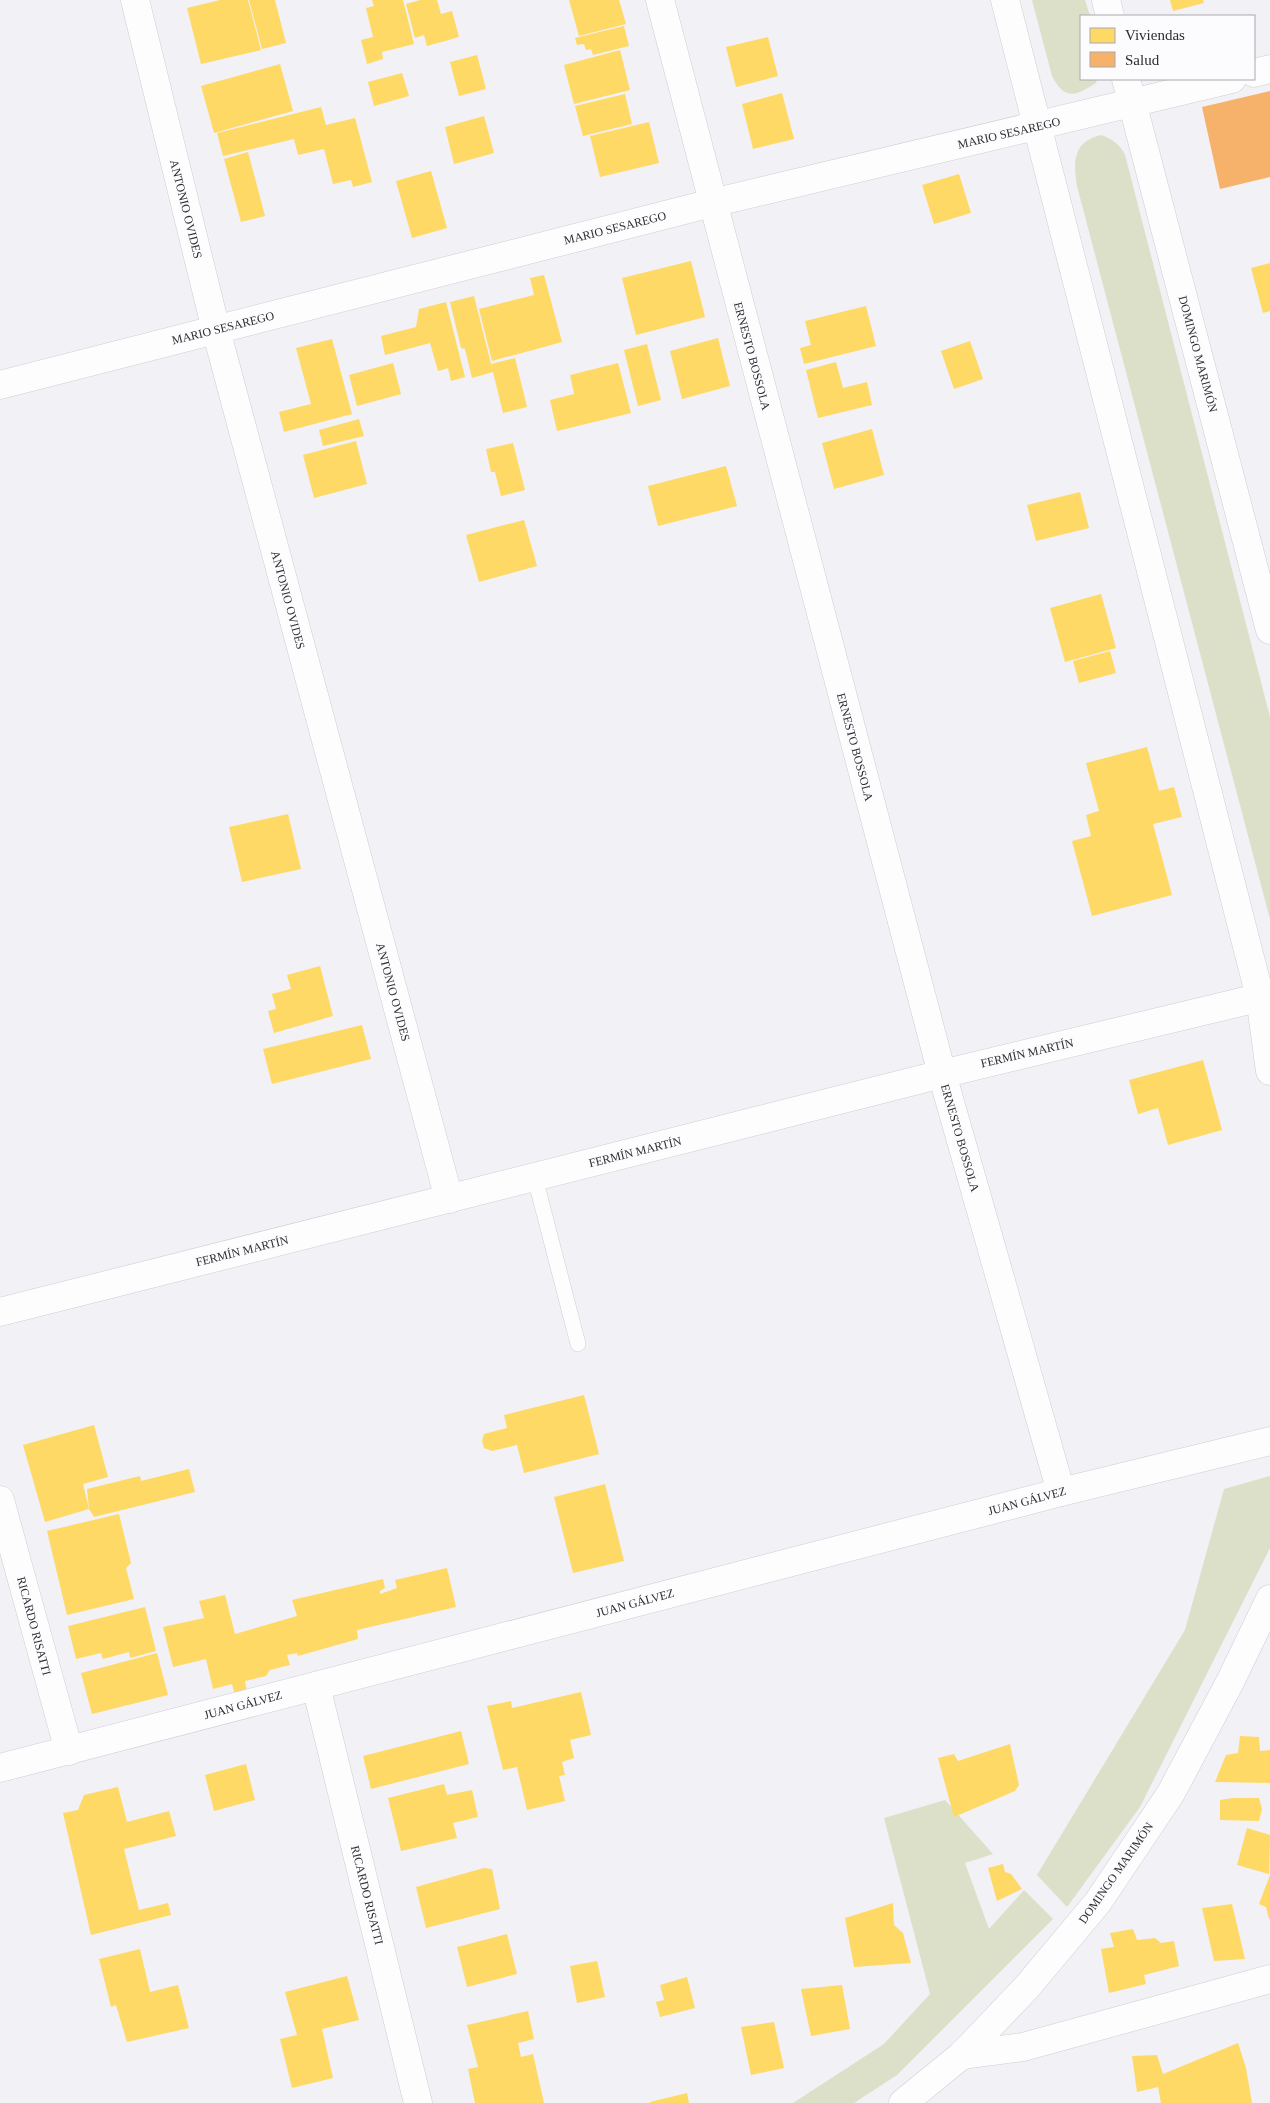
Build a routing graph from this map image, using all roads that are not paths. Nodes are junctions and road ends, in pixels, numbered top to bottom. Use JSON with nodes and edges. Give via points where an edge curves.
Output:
{"nodes":[{"id":1,"x":135,"y":0,"type":"edge"},
{"id":2,"x":660,"y":0,"type":"edge"},
{"id":3,"x":1005,"y":0,"type":"edge"},
{"id":4,"x":1106,"y":0,"type":"edge"},
{"id":5,"x":1110,"y":15,"type":"edge"},
{"id":6,"x":1270,"y":69,"type":"edge"},
{"id":7,"x":1255,"y":73,"type":"edge"},
{"id":8,"x":1224,"y":80,"type":"edge"},
{"id":9,"x":1130,"y":91,"type":"edge"},
{"id":10,"x":1038,"y":126,"type":"junction"},
{"id":11,"x":712,"y":203,"type":"junction"},
{"id":12,"x":216,"y":330,"type":"junction"},
{"id":13,"x":0,"y":385,"type":"edge"},
{"id":14,"x":1270,"y":630,"type":"edge"},
{"id":15,"x":1265,"y":996,"type":"edge"},
{"id":16,"x":1270,"y":1071,"type":"edge"},
{"id":17,"x":942,"y":1074,"type":"junction"},
{"id":18,"x":535,"y":1178,"type":"junction"},
{"id":19,"x":449,"y":1199,"type":"junction"},
{"id":20,"x":0,"y":1312,"type":"edge"},
{"id":21,"x":578,"y":1344,"type":"dead end"},
{"id":22,"x":1270,"y":1440,"type":"edge"},
{"id":23,"x":1061,"y":1492,"type":"junction"},
{"id":24,"x":0,"y":1500,"type":"edge"},
{"id":25,"x":1270,"y":1599,"type":"edge"},
{"id":26,"x":316,"y":1686,"type":"junction"},
{"id":27,"x":69,"y":1751,"type":"junction"},
{"id":28,"x":0,"y":1768,"type":"edge"},
{"id":29,"x":1270,"y":1979,"type":"edge"},
{"id":30,"x":962,"y":2055,"type":"junction"},
{"id":31,"x":418,"y":2103,"type":"edge"},
{"id":32,"x":903,"y":2103,"type":"edge"}],
"edges":[{"from":1,"to":12,"type":"street","name":"ANTONIO OVIDES"},
{"from":2,"to":11,"type":"street","name":"ERNESTO BOSSOLA"},
{"from":3,"to":10,"type":"street"},
{"from":4,"to":5,"type":"street"},
{"from":6,"to":7,"type":"street"},
{"from":8,"to":9,"type":"street","name":"MARIO SESAREGO"},
{"from":9,"to":10,"type":"street","name":"MARIO SESAREGO"},
{"from":9,"to":14,"type":"street","name":"DOMINGO MARIMÓN"},
{"from":10,"to":11,"type":"street","name":"MARIO SESAREGO"},
{"from":10,"to":15,"type":"street"},
{"from":11,"to":12,"type":"street","name":"MARIO SESAREGO"},
{"from":11,"to":17,"type":"street","name":"ERNESTO BOSSOLA"},
{"from":12,"to":13,"type":"street","name":"MARIO SESAREGO"},
{"from":12,"to":19,"type":"street","name":"ANTONIO OVIDES"},
{"from":15,"to":16,"type":"street"},
{"from":15,"to":17,"type":"street","name":"FERMÍN MARTÍN"},
{"from":17,"to":18,"type":"street","name":"FERMÍN MARTÍN"},
{"from":17,"to":23,"type":"street","name":"ERNESTO BOSSOLA"},
{"from":18,"to":19,"type":"street","name":"FERMÍN MARTÍN"},
{"from":18,"to":21,"type":"lane"},
{"from":19,"to":20,"type":"street","name":"FERMÍN MARTÍN"},
{"from":22,"to":23,"type":"street","name":"JUAN GÁLVEZ"},
{"from":23,"to":26,"type":"street","name":"JUAN GÁLVEZ"},
{"from":24,"to":27,"type":"street","name":"RICARDO RISATTI"},
{"from":25,"to":30,"type":"street","name":"DOMINGO MARIMÓN","via":[[1171,1793],[1098,1902],[1027,1987]]},
{"from":26,"to":27,"type":"street","name":"JUAN GÁLVEZ"},
{"from":26,"to":31,"type":"street","name":"RICARDO RISATTI"},
{"from":27,"to":28,"type":"street","name":"JUAN GÁLVEZ"},
{"from":29,"to":30,"type":"street","via":[[1023,2047]]},
{"from":30,"to":32,"type":"street","name":"DOMINGO MARIMÓN"}]}
